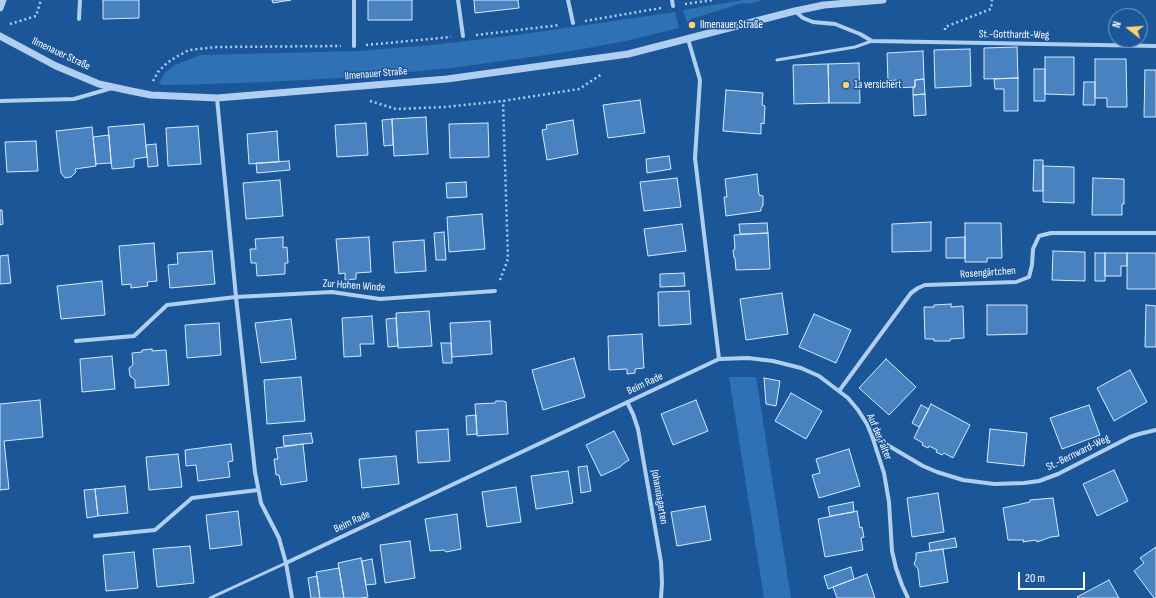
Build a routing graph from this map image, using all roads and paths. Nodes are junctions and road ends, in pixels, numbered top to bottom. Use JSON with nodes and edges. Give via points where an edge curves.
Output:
{"nodes":[{"id":1,"x":3,"y":0,"type":"edge"},
{"id":2,"x":40,"y":0,"type":"edge"},
{"id":3,"x":80,"y":0,"type":"edge"},
{"id":4,"x":354,"y":0,"type":"edge"},
{"id":5,"x":458,"y":0,"type":"edge"},
{"id":6,"x":568,"y":0,"type":"edge"},
{"id":7,"x":672,"y":0,"type":"edge"},
{"id":8,"x":713,"y":0,"type":"edge"},
{"id":9,"x":883,"y":0,"type":"edge"},
{"id":10,"x":992,"y":0,"type":"edge"},
{"id":11,"x":843,"y":2,"type":"edge"},
{"id":12,"x":672,"y":6,"type":"junction"},
{"id":13,"x":0,"y":8,"type":"edge"},
{"id":14,"x":795,"y":11,"type":"junction"},
{"id":15,"x":79,"y":19,"type":"dead end"},
{"id":16,"x":573,"y":23,"type":"junction"},
{"id":17,"x":7,"y":25,"type":"dead end"},
{"id":18,"x":0,"y":36,"type":"edge"},
{"id":19,"x":463,"y":36,"type":"junction"},
{"id":20,"x":688,"y":39,"type":"junction"},
{"id":21,"x":872,"y":42,"type":"junction"},
{"id":22,"x":945,"y":42,"type":"junction"},
{"id":23,"x":354,"y":46,"type":"junction"},
{"id":24,"x":1156,"y":46,"type":"edge"},
{"id":25,"x":777,"y":60,"type":"dead end"},
{"id":26,"x":604,"y":73,"type":"dead end"},
{"id":27,"x":114,"y":88,"type":"junction"},
{"id":28,"x":151,"y":95,"type":"junction"},
{"id":29,"x":217,"y":98,"type":"junction"},
{"id":30,"x":367,"y":100,"type":"dead end"},
{"id":31,"x":0,"y":101,"type":"edge"},
{"id":32,"x":503,"y":101,"type":"junction"},
{"id":33,"x":1156,"y":233,"type":"edge"},
{"id":34,"x":495,"y":291,"type":"joint"},
{"id":35,"x":236,"y":297,"type":"junction"},
{"id":36,"x":76,"y":341,"type":"dead end"},
{"id":37,"x":719,"y":359,"type":"junction"},
{"id":38,"x":839,"y":391,"type":"junction"},
{"id":39,"x":628,"y":402,"type":"junction"},
{"id":40,"x":1156,"y":430,"type":"edge"},
{"id":41,"x":872,"y":436,"type":"junction"},
{"id":42,"x":258,"y":490,"type":"junction"},
{"id":43,"x":95,"y":536,"type":"dead end"},
{"id":44,"x":286,"y":563,"type":"junction"},
{"id":45,"x":210,"y":598,"type":"edge"},
{"id":46,"x":292,"y":598,"type":"edge"},
{"id":47,"x":661,"y":598,"type":"edge"},
{"id":48,"x":908,"y":598,"type":"edge"}],
"edges":[{"from":1,"to":13,"type":"street"},
{"from":2,"to":17,"type":"path","via":[[36,16]]},
{"from":3,"to":15,"type":"street"},
{"from":4,"to":23,"type":"street"},
{"from":5,"to":19,"type":"street"},
{"from":6,"to":16,"type":"street"},
{"from":7,"to":12,"type":"street"},
{"from":8,"to":12,"type":"path"},
{"from":9,"to":11,"type":"street","name":"Ilmenauer Straße"},
{"from":10,"to":22,"type":"path","via":[[991,9],[945,27]]},
{"from":11,"to":14,"type":"street","name":"Ilmenauer Straße"},
{"from":12,"to":16,"type":"path"},
{"from":14,"to":20,"type":"street","name":"Ilmenauer Straße"},
{"from":14,"to":21,"type":"street","via":[[803,18],[813,22],[835,24]]},
{"from":16,"to":19,"type":"path"},
{"from":18,"to":27,"type":"street","name":"Ilmenauer Straße","via":[[56,66]]},
{"from":19,"to":23,"type":"path"},
{"from":20,"to":29,"type":"street","name":"Ilmenauer Straße","via":[[628,54],[446,79]]},
{"from":20,"to":37,"type":"street","via":[[700,80],[695,158]]},
{"from":21,"to":22,"type":"street","name":"St.-Gotthardt-Weg"},
{"from":21,"to":25,"type":"lane","name":"St.-Gotthardt-Weg"},
{"from":22,"to":24,"type":"street","name":"St.-Gotthardt-Weg"},
{"from":23,"to":28,"type":"path","via":[[217,47],[189,50],[158,72]]},
{"from":26,"to":32,"type":"path","via":[[579,89]]},
{"from":27,"to":28,"type":"street","name":"Ilmenauer Straße"},
{"from":27,"to":31,"type":"street","name":"Ilmenauer Straße","via":[[74,99]]},
{"from":28,"to":29,"type":"street","name":"Ilmenauer Straße"},
{"from":29,"to":35,"type":"street"},
{"from":30,"to":32,"type":"path","via":[[396,109]]},
{"from":32,"to":34,"type":"path","via":[[508,259]]},
{"from":33,"to":38,"type":"street","name":"Rosengärtchen","via":[[1045,234],[1039,236],[1032,249],[1032,265],[1028,277],[1016,282],[925,285],[918,288],[911,293]]},
{"from":34,"to":35,"type":"street","name":"Zur Hohen Winde","via":[[380,299],[332,292]]},
{"from":35,"to":36,"type":"street","name":"Zur Hohen Winde","via":[[167,305],[134,336]]},
{"from":35,"to":42,"type":"street"},
{"from":37,"to":38,"type":"street","name":"Auf der Falter","via":[[754,358],[788,364],[819,376]]},
{"from":37,"to":39,"type":"street","name":"Beim Rade"},
{"from":38,"to":41,"type":"street","name":"Auf der Falter","via":[[858,410]]},
{"from":39,"to":44,"type":"street","name":"Beim Rade"},
{"from":39,"to":47,"type":"street","name":"Johannisgarten","via":[[638,429],[661,562]]},
{"from":40,"to":41,"type":"street","name":"St.-Bernward-Weg","via":[[1130,437],[1058,474],[1024,483],[994,484],[963,480],[937,472]]},
{"from":41,"to":48,"type":"street","name":"Auf der Falter","via":[[884,473],[889,502],[892,551]]},
{"from":42,"to":43,"type":"street","via":[[192,498],[155,530]]},
{"from":42,"to":44,"type":"street","via":[[279,538]]},
{"from":44,"to":45,"type":"lane"},
{"from":44,"to":46,"type":"street"}]}
